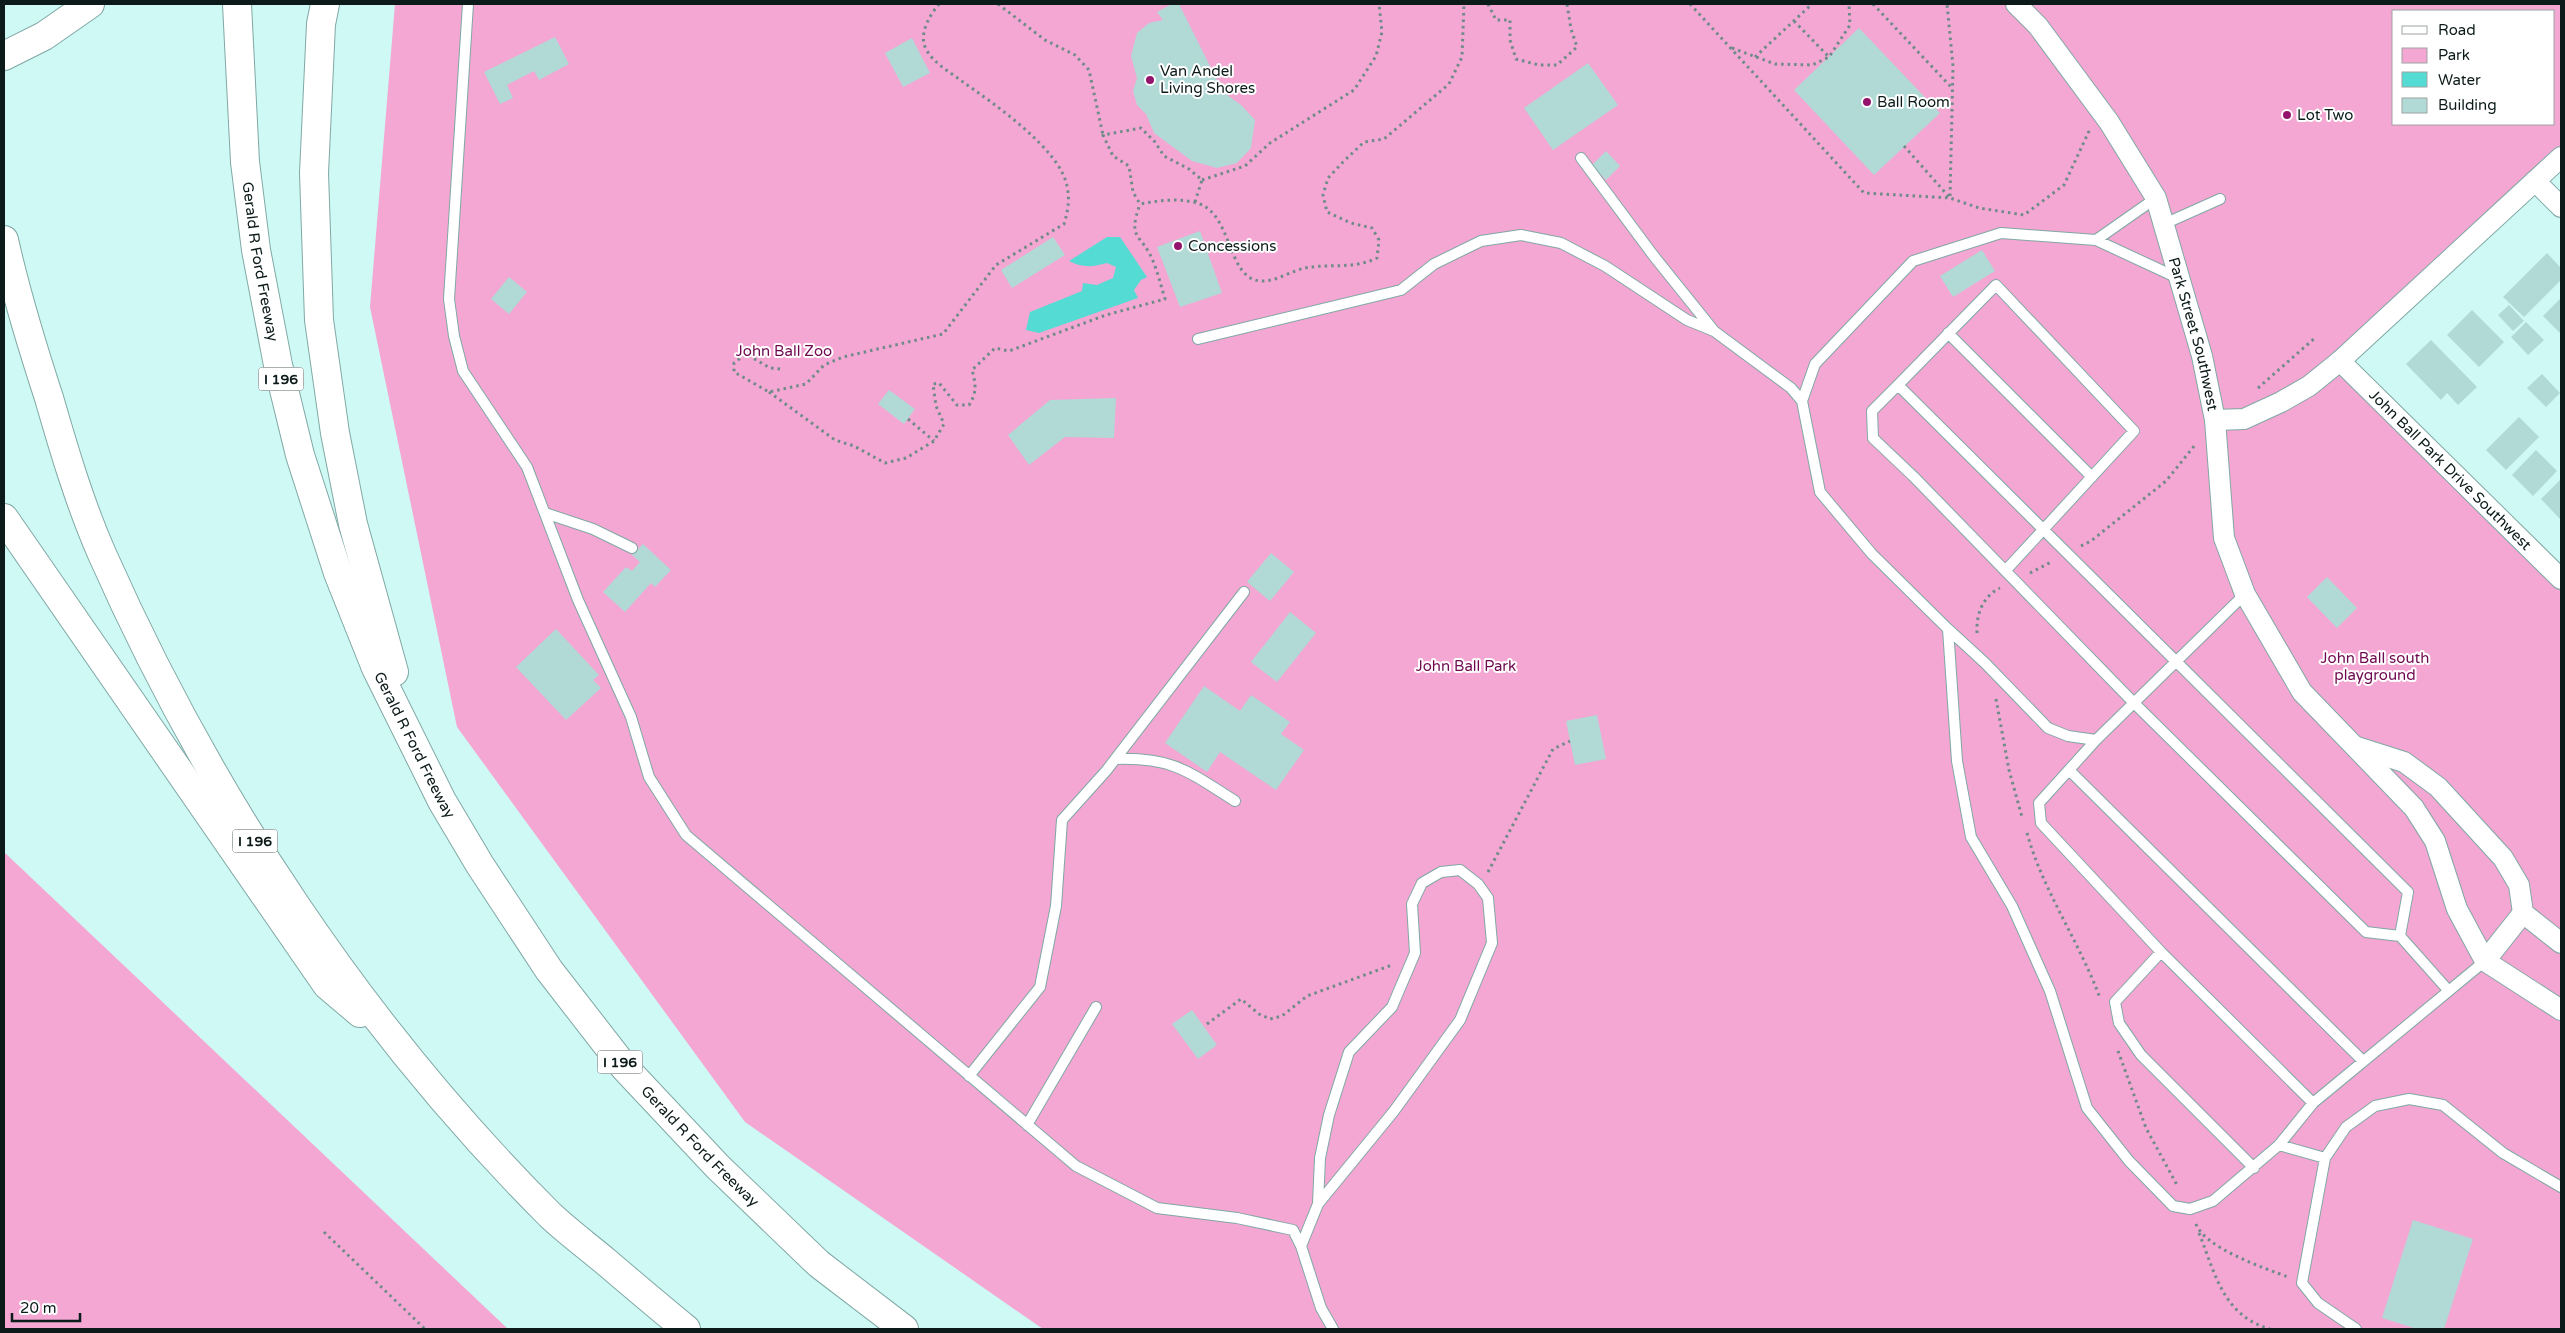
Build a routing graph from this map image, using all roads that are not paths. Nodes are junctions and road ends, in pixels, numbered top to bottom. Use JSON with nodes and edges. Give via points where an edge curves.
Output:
{"nodes":[{"id":1,"x":90,"y":4,"type":"edge"},
{"id":2,"x":237,"y":4,"type":"edge"},
{"id":3,"x":325,"y":4,"type":"edge"},
{"id":4,"x":468,"y":4,"type":"edge"},
{"id":5,"x":2016,"y":4,"type":"edge"},
{"id":6,"x":4,"y":56,"type":"edge"},
{"id":7,"x":2561,"y":157,"type":"edge"},
{"id":8,"x":1581,"y":158,"type":"dead end"},
{"id":9,"x":2535,"y":181,"type":"junction"},
{"id":10,"x":2156,"y":198,"type":"junction"},
{"id":11,"x":2220,"y":199,"type":"dead end"},
{"id":12,"x":2561,"y":207,"type":"edge"},
{"id":13,"x":2164,"y":224,"type":"junction"},
{"id":14,"x":4,"y":240,"type":"edge"},
{"id":15,"x":2096,"y":240,"type":"junction"},
{"id":16,"x":2181,"y":280,"type":"junction"},
{"id":17,"x":1714,"y":331,"type":"junction"},
{"id":18,"x":1948,"y":333,"type":"junction"},
{"id":19,"x":1198,"y":339,"type":"dead end"},
{"id":20,"x":2340,"y":361,"type":"junction"},
{"id":21,"x":1898,"y":385,"type":"junction"},
{"id":22,"x":1802,"y":401,"type":"junction"},
{"id":23,"x":2215,"y":420,"type":"junction"},
{"id":24,"x":2092,"y":477,"type":"junction"},
{"id":25,"x":544,"y":513,"type":"junction"},
{"id":26,"x":4,"y":518,"type":"edge"},
{"id":27,"x":2043,"y":529,"type":"junction"},
{"id":28,"x":632,"y":548,"type":"dead end"},
{"id":29,"x":2006,"y":570,"type":"junction"},
{"id":30,"x":2561,"y":579,"type":"edge"},
{"id":31,"x":1244,"y":592,"type":"dead end"},
{"id":32,"x":2245,"y":594,"type":"junction"},
{"id":33,"x":1948,"y":629,"type":"junction"},
{"id":34,"x":2176,"y":663,"type":"junction"},
{"id":35,"x":2134,"y":703,"type":"junction"},
{"id":36,"x":410,"y":734,"type":"junction"},
{"id":37,"x":2096,"y":740,"type":"junction"},
{"id":38,"x":2357,"y":747,"type":"junction"},
{"id":39,"x":1116,"y":759,"type":"junction"},
{"id":40,"x":2069,"y":770,"type":"junction"},
{"id":41,"x":1235,"y":801,"type":"dead end"},
{"id":42,"x":2523,"y":913,"type":"junction"},
{"id":43,"x":2400,"y":936,"type":"junction"},
{"id":44,"x":2561,"y":943,"type":"edge"},
{"id":45,"x":2161,"y":952,"type":"junction"},
{"id":46,"x":2485,"y":961,"type":"junction"},
{"id":47,"x":2448,"y":990,"type":"junction"},
{"id":48,"x":1096,"y":1007,"type":"dead end"},
{"id":49,"x":2561,"y":1010,"type":"edge"},
{"id":50,"x":394,"y":1040,"type":"junction"},
{"id":51,"x":2363,"y":1061,"type":"junction"},
{"id":52,"x":970,"y":1076,"type":"junction"},
{"id":53,"x":2313,"y":1103,"type":"junction"},
{"id":54,"x":1027,"y":1124,"type":"junction"},
{"id":55,"x":2279,"y":1145,"type":"junction"},
{"id":56,"x":2325,"y":1158,"type":"junction"},
{"id":57,"x":2254,"y":1168,"type":"junction"},
{"id":58,"x":2561,"y":1187,"type":"edge"},
{"id":59,"x":1318,"y":1204,"type":"junction"},
{"id":60,"x":1301,"y":1246,"type":"junction"},
{"id":61,"x":686,"y":1329,"type":"edge"},
{"id":62,"x":904,"y":1329,"type":"edge"},
{"id":63,"x":1333,"y":1329,"type":"edge"},
{"id":64,"x":2356,"y":1329,"type":"edge"}],
"edges":[{"from":1,"to":6,"type":"highway","via":[[44,36]]},
{"from":2,"to":36,"type":"highway","name":"Gerald R Ford Freeway","number":"I 196","via":[[244,162],[256,250],[278,365],[300,455],[338,573],[376,668]]},
{"from":3,"to":36,"type":"highway","via":[[321,24],[314,173],[319,320],[335,433],[353,524]]},
{"from":4,"to":25,"type":"lane","via":[[449,299],[454,336],[463,372],[527,467]]},
{"from":5,"to":10,"type":"street","name":"Park Street Southwest","via":[[2038,26],[2099,108]]},
{"from":7,"to":9,"type":"street","name":"Park Street Southwest"},
{"from":8,"to":17,"type":"lane"},
{"from":9,"to":12,"type":"street"},
{"from":9,"to":20,"type":"street","name":"Park Street Southwest"},
{"from":10,"to":13,"type":"street","name":"Park Street Southwest"},
{"from":10,"to":15,"type":"lane"},
{"from":11,"to":13,"type":"lane"},
{"from":13,"to":16,"type":"street","name":"Park Street Southwest"},
{"from":14,"to":50,"type":"highway","number":"I 196","via":[[14,287],[66,455],[101,551],[151,658],[219,782],[297,909]]},
{"from":15,"to":16,"type":"lane"},
{"from":15,"to":22,"type":"lane","via":[[2001,233],[1913,261],[1815,364]]},
{"from":16,"to":23,"type":"street","name":"Park Street Southwest"},
{"from":17,"to":19,"type":"lane","via":[[1687,320],[1605,266],[1560,243],[1521,235],[1481,241],[1434,264],[1400,290]]},
{"from":17,"to":22,"type":"lane","via":[[1791,388]]},
{"from":18,"to":21,"type":"lane"},
{"from":18,"to":24,"type":"lane"},
{"from":18,"to":24,"type":"lane","via":[[1996,285],[2134,431]]},
{"from":20,"to":23,"type":"street","name":"Park Street Southwest","via":[[2309,386],[2281,402],[2244,419]]},
{"from":20,"to":30,"type":"street","name":"John Ball Park Drive Southwest"},
{"from":21,"to":27,"type":"lane"},
{"from":21,"to":29,"type":"lane","via":[[1872,411],[1874,438]]},
{"from":22,"to":33,"type":"lane","via":[[1820,492],[1872,554]]},
{"from":23,"to":32,"type":"street","via":[[2224,538]]},
{"from":24,"to":27,"type":"lane"},
{"from":25,"to":28,"type":"lane","via":[[593,529]]},
{"from":25,"to":52,"type":"lane","via":[[578,600],[630,716],[649,777],[686,835]]},
{"from":26,"to":50,"type":"highway","via":[[327,985]]},
{"from":27,"to":29,"type":"lane"},
{"from":27,"to":34,"type":"lane"},
{"from":29,"to":35,"type":"lane"},
{"from":31,"to":39,"type":"lane"},
{"from":32,"to":34,"type":"lane"},
{"from":32,"to":38,"type":"street","via":[[2302,692]]},
{"from":33,"to":37,"type":"lane","via":[[1986,663],[2048,728],[2068,736]]},
{"from":33,"to":57,"type":"lane","via":[[1957,761],[1971,837],[2012,906],[2050,990],[2087,1108],[2129,1161],[2173,1206],[2190,1209],[2213,1201]]},
{"from":34,"to":35,"type":"lane"},
{"from":34,"to":43,"type":"lane","via":[[2408,892]]},
{"from":35,"to":37,"type":"lane"},
{"from":35,"to":43,"type":"lane","via":[[2366,932]]},
{"from":36,"to":62,"type":"highway","name":"Gerald R Ford Freeway","number":"I 196","via":[[442,801],[480,865],[549,970],[625,1068],[718,1167],[812,1257]]},
{"from":37,"to":40,"type":"lane"},
{"from":38,"to":42,"type":"street","via":[[2404,762],[2438,787],[2503,858],[2519,886]]},
{"from":38,"to":46,"type":"street","via":[[2414,808],[2435,840],[2457,909]]},
{"from":39,"to":41,"type":"lane","via":[[1146,758],[1181,767]]},
{"from":39,"to":52,"type":"lane","via":[[1062,820],[1056,906],[1040,986]]},
{"from":40,"to":45,"type":"lane","via":[[2039,803],[2041,823]]},
{"from":40,"to":51,"type":"lane"},
{"from":42,"to":44,"type":"street"},
{"from":42,"to":46,"type":"street"},
{"from":43,"to":47,"type":"lane"},
{"from":45,"to":53,"type":"lane"},
{"from":45,"to":57,"type":"lane","via":[[2115,1002],[2119,1023],[2141,1055]]},
{"from":46,"to":47,"type":"lane"},
{"from":46,"to":49,"type":"street"},
{"from":47,"to":51,"type":"lane"},
{"from":48,"to":54,"type":"lane"},
{"from":50,"to":61,"type":"highway","number":"I 196","via":[[450,1108],[552,1216]]},
{"from":51,"to":53,"type":"lane"},
{"from":52,"to":54,"type":"lane"},
{"from":53,"to":55,"type":"lane"},
{"from":54,"to":60,"type":"lane","via":[[1076,1166],[1157,1208],[1237,1218],[1293,1230]]},
{"from":55,"to":56,"type":"lane"},
{"from":55,"to":57,"type":"lane"},
{"from":56,"to":58,"type":"lane","via":[[2346,1127],[2375,1106],[2409,1099],[2442,1105],[2503,1153]]},
{"from":56,"to":64,"type":"lane","via":[[2302,1283],[2318,1302]]},
{"from":59,"to":59,"type":"lane","via":[[1394,1111],[1460,1020],[1492,943],[1488,898],[1478,884],[1460,870],[1441,872],[1422,883],[1412,904],[1415,953],[1392,1006],[1349,1052],[1329,1115],[1320,1158]]},
{"from":59,"to":60,"type":"lane"},
{"from":60,"to":63,"type":"lane","via":[[1321,1308]]}]}
